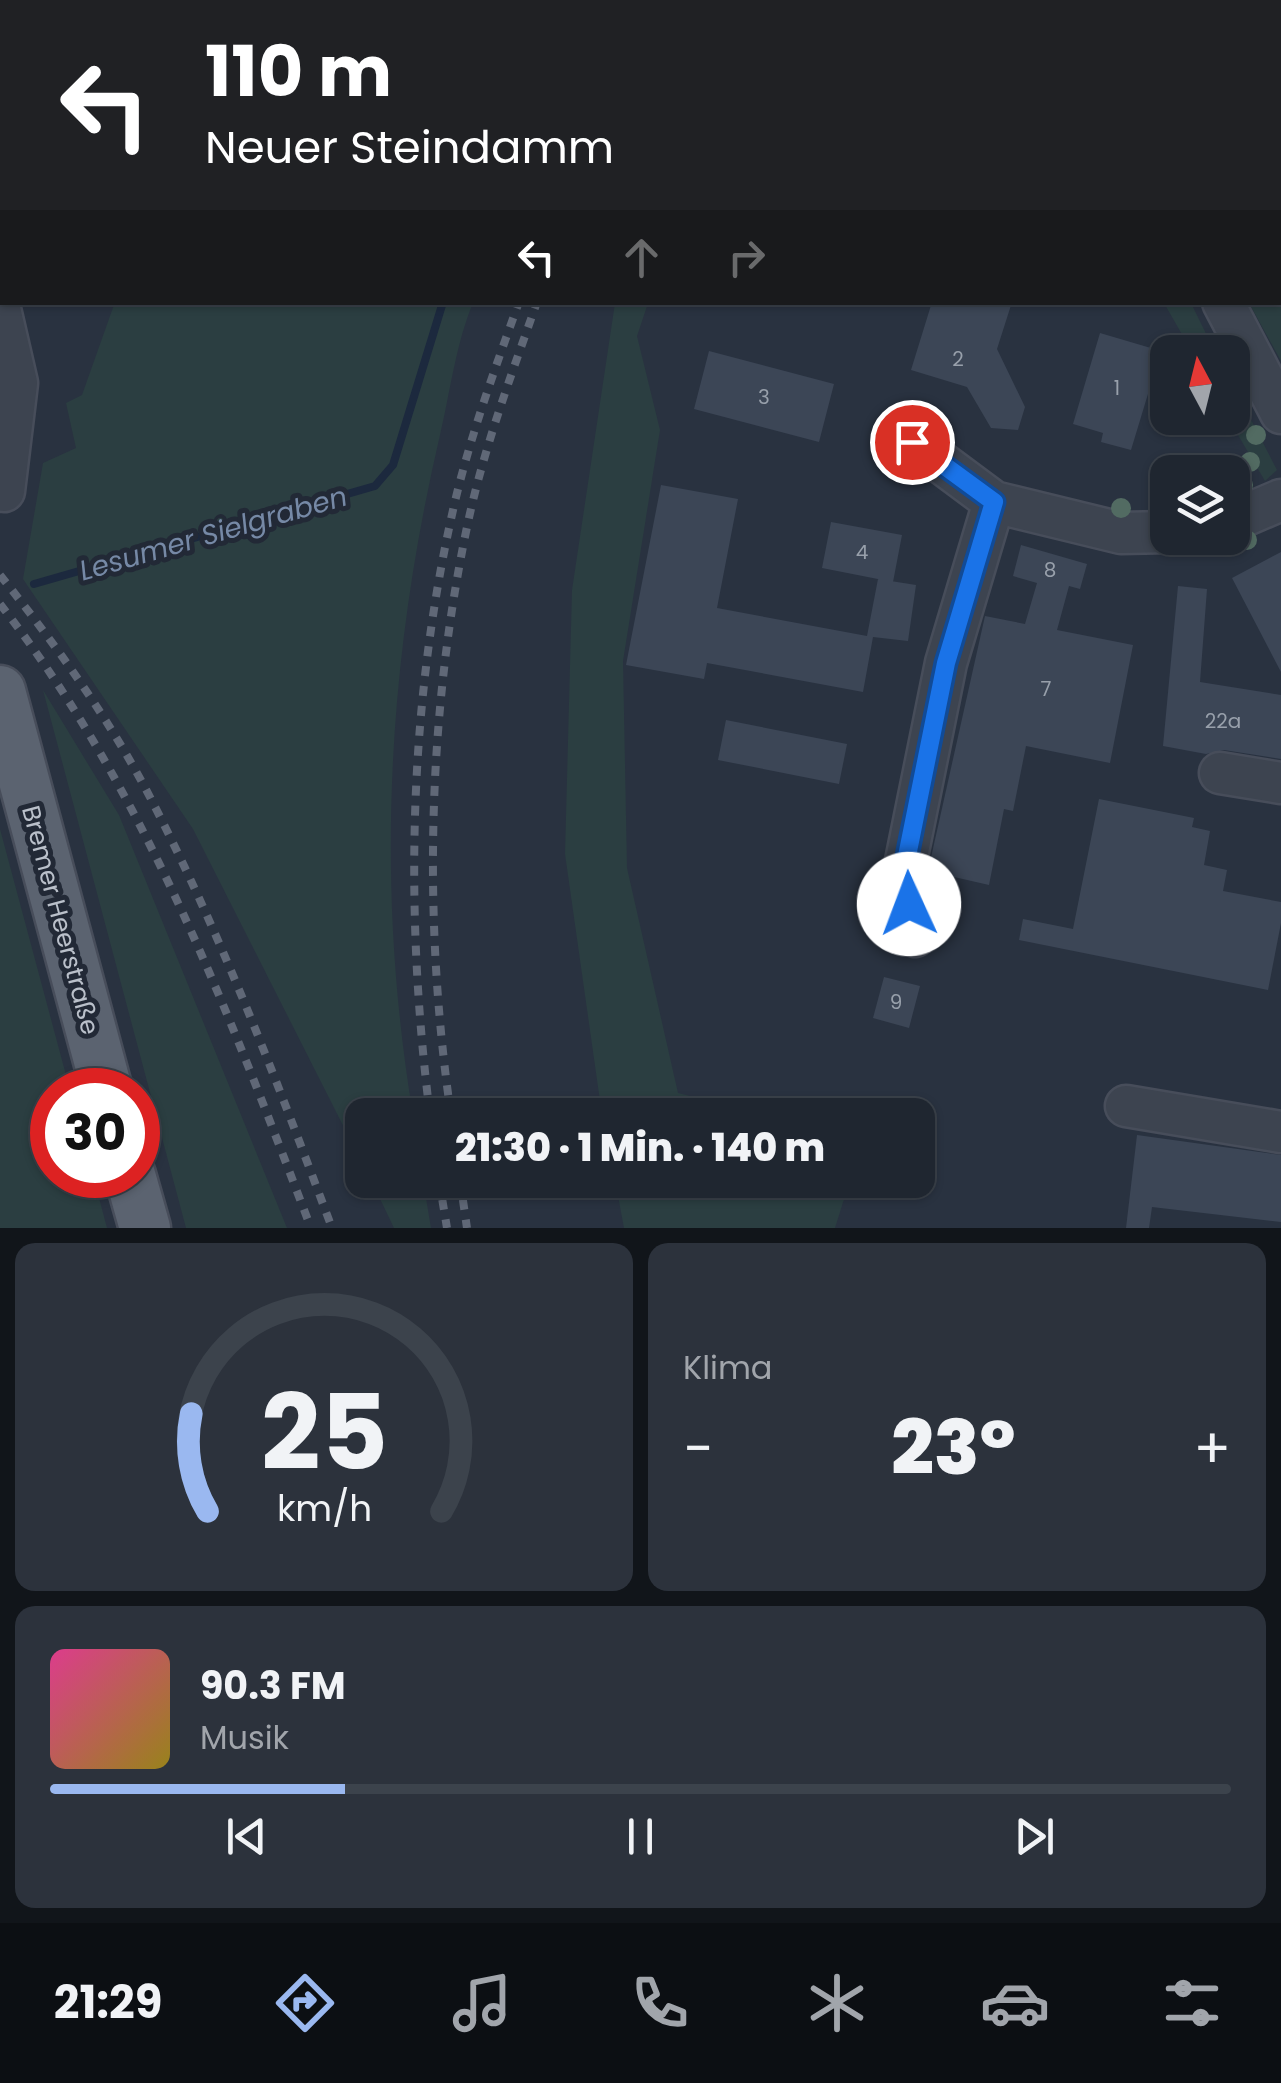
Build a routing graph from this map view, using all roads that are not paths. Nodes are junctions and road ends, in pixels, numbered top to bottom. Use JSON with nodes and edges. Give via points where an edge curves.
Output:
{"nodes":[{"id":1,"x":1226,"y":305,"type":"edge"},
{"id":2,"x":0,"y":310,"type":"edge"},
{"id":3,"x":1281,"y":414,"type":"edge"},
{"id":4,"x":912,"y":442,"type":"dead end"},
{"id":5,"x":4,"y":491,"type":"dead end"},
{"id":6,"x":1281,"y":500,"type":"edge"},
{"id":7,"x":994,"y":502,"type":"junction"},
{"id":8,"x":1250,"y":513,"type":"edge"},
{"id":9,"x":1150,"y":532,"type":"edge"},
{"id":10,"x":0,"y":692,"type":"edge"},
{"id":11,"x":1220,"y":772,"type":"dead end"},
{"id":12,"x":1281,"y":783,"type":"edge"},
{"id":13,"x":914,"y":936,"type":"dead end"},
{"id":14,"x":101,"y":1068,"type":"edge"},
{"id":15,"x":1126,"y":1106,"type":"dead end"},
{"id":16,"x":1281,"y":1132,"type":"edge"},
{"id":17,"x":137,"y":1198,"type":"edge"},
{"id":18,"x":145,"y":1228,"type":"edge"}],
"edges":[{"from":1,"to":3,"type":"street"},
{"from":2,"to":5,"type":"street","via":[[17,384]]},
{"from":4,"to":7,"type":"street"},
{"from":6,"to":8,"type":"street"},
{"from":7,"to":9,"type":"street","via":[[1121,533]]},
{"from":7,"to":13,"type":"street","via":[[946,663],[904,871]]},
{"from":10,"to":14,"type":"main road","name":"Bremer Heerstraße"},
{"from":11,"to":12,"type":"street"},
{"from":15,"to":16,"type":"street"},
{"from":17,"to":18,"type":"main road"}]}
